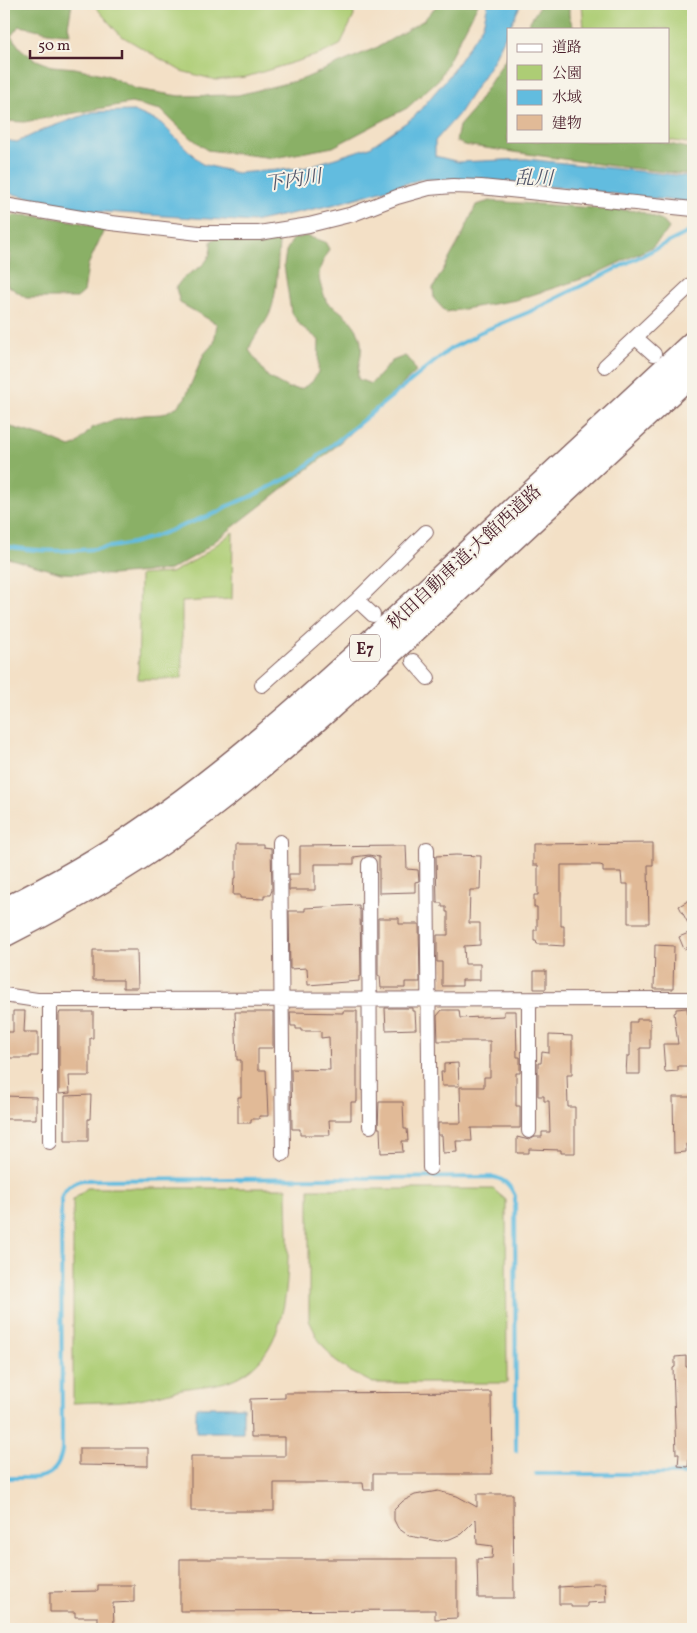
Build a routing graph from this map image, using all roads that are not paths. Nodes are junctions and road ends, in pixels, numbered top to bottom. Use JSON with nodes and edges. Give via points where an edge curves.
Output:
{"nodes":[{"id":1,"x":4,"y":205,"type":"edge"},
{"id":2,"x":693,"y":210,"type":"edge"},
{"id":3,"x":693,"y":283,"type":"edge"},
{"id":4,"x":636,"y":338,"type":"junction"},
{"id":5,"x":693,"y":344,"type":"edge"},
{"id":6,"x":654,"y":354,"type":"dead end"},
{"id":7,"x":605,"y":366,"type":"dead end"},
{"id":8,"x":693,"y":370,"type":"edge"},
{"id":9,"x":426,"y":532,"type":"dead end"},
{"id":10,"x":357,"y":600,"type":"junction"},
{"id":11,"x":373,"y":615,"type":"dead end"},
{"id":12,"x":413,"y":661,"type":"dead end"},
{"id":13,"x":428,"y":678,"type":"dead end"},
{"id":14,"x":262,"y":684,"type":"dead end"},
{"id":15,"x":280,"y":842,"type":"dead end"},
{"id":16,"x":428,"y":849,"type":"dead end"},
{"id":17,"x":369,"y":864,"type":"dead end"},
{"id":18,"x":4,"y":911,"type":"edge"},
{"id":19,"x":4,"y":934,"type":"edge"},
{"id":20,"x":4,"y":995,"type":"edge"},
{"id":21,"x":693,"y":999,"type":"edge"},
{"id":22,"x":50,"y":1000,"type":"junction"},
{"id":23,"x":281,"y":1000,"type":"junction"},
{"id":24,"x":370,"y":1000,"type":"junction"},
{"id":25,"x":429,"y":1000,"type":"junction"},
{"id":26,"x":529,"y":1000,"type":"junction"},
{"id":27,"x":370,"y":1126,"type":"dead end"},
{"id":28,"x":529,"y":1130,"type":"dead end"},
{"id":29,"x":50,"y":1142,"type":"dead end"},
{"id":30,"x":283,"y":1154,"type":"dead end"},
{"id":31,"x":430,"y":1168,"type":"dead end"}],
"edges":[{"from":1,"to":2,"type":"street","via":[[112,224],[200,233],[259,233],[309,225],[353,214],[397,196],[453,186]]},
{"from":3,"to":4,"type":"street"},
{"from":4,"to":6,"type":"street"},
{"from":4,"to":7,"type":"street"},
{"from":5,"to":18,"type":"highway","name":"秋田自動車道;大館西道路","number":"E7","via":[[370,643],[246,752],[138,834]]},
{"from":8,"to":19,"type":"highway","name":"秋田自動車道;大館西道路","number":"E7","via":[[392,651],[260,768],[148,851],[91,887]]},
{"from":9,"to":10,"type":"street"},
{"from":10,"to":11,"type":"street"},
{"from":10,"to":14,"type":"street"},
{"from":12,"to":13,"type":"street"},
{"from":15,"to":23,"type":"street"},
{"from":16,"to":25,"type":"street"},
{"from":17,"to":24,"type":"street"},
{"from":20,"to":22,"type":"street"},
{"from":21,"to":26,"type":"street"},
{"from":22,"to":23,"type":"street"},
{"from":22,"to":29,"type":"street"},
{"from":23,"to":24,"type":"street"},
{"from":23,"to":30,"type":"street"},
{"from":24,"to":25,"type":"street"},
{"from":24,"to":27,"type":"street"},
{"from":25,"to":26,"type":"street"},
{"from":25,"to":31,"type":"street"},
{"from":26,"to":28,"type":"street"}]}
